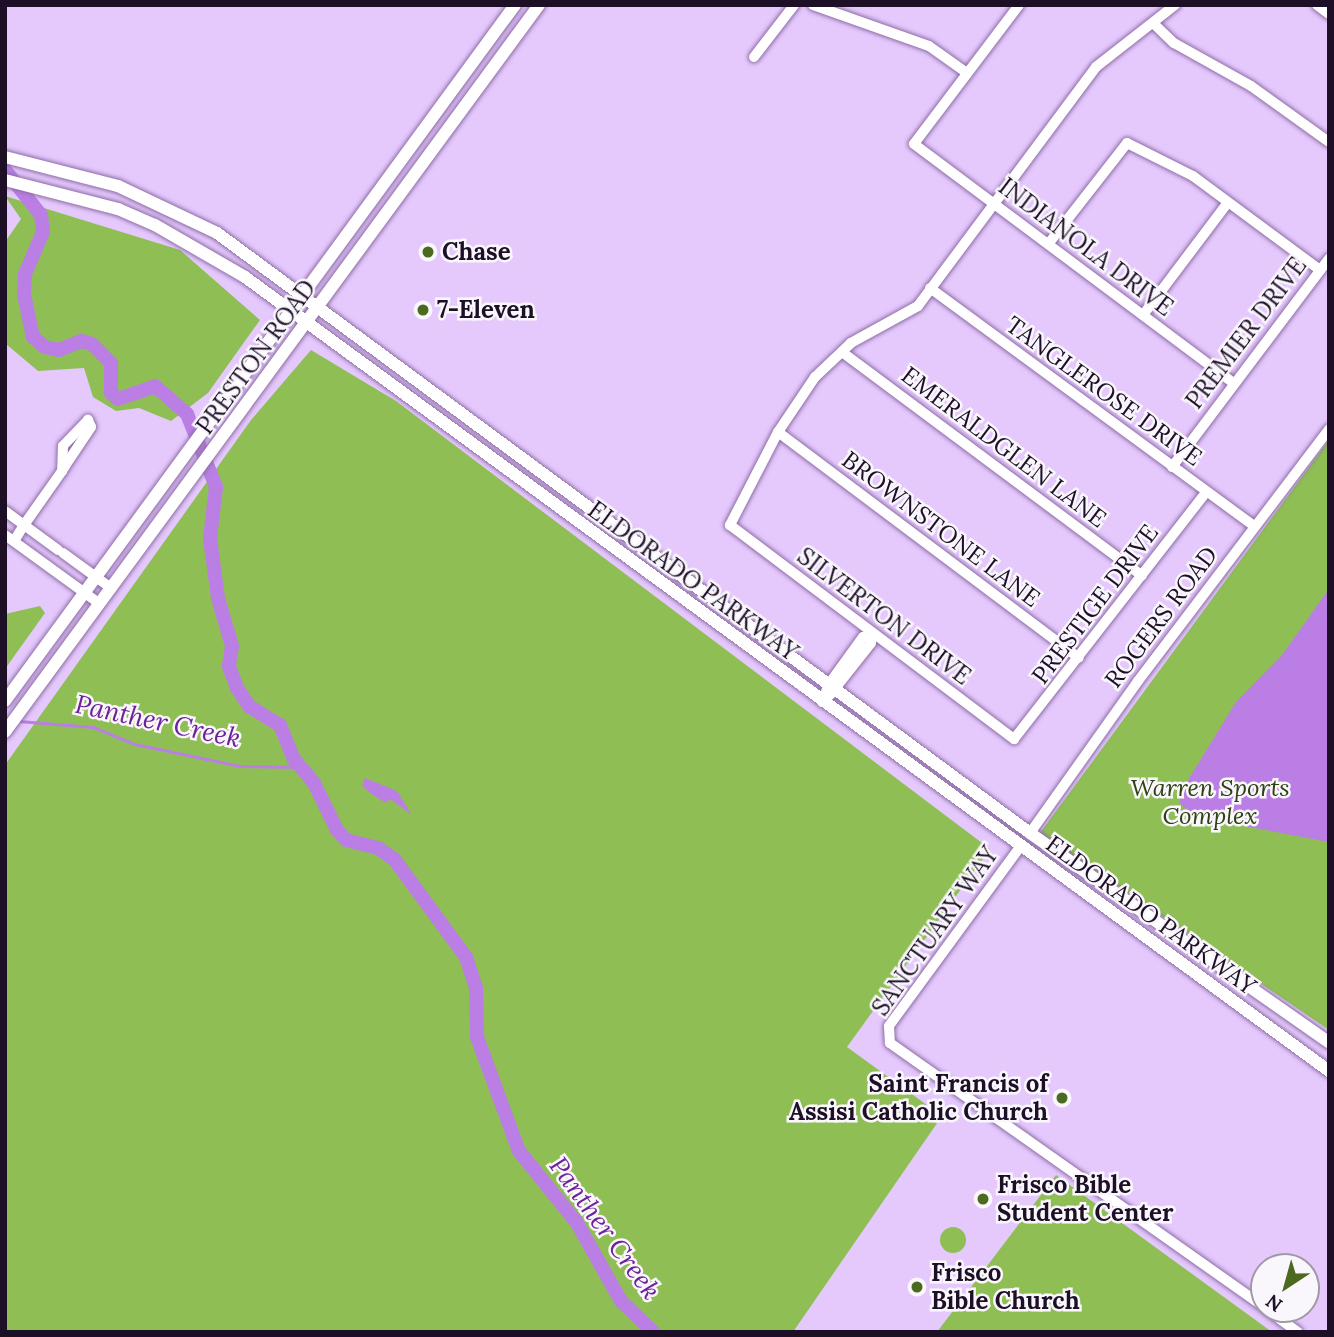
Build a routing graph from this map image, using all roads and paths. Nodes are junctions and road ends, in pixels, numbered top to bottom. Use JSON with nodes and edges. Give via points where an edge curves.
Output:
{"nodes":[{"id":1,"x":515,"y":5,"type":"edge"},
{"id":2,"x":539,"y":5,"type":"edge"},
{"id":3,"x":794,"y":5,"type":"edge"},
{"id":4,"x":813,"y":5,"type":"edge"},
{"id":5,"x":1019,"y":5,"type":"edge"},
{"id":6,"x":1175,"y":5,"type":"edge"},
{"id":7,"x":1317,"y":5,"type":"edge"},
{"id":8,"x":1329,"y":14,"type":"edge"},
{"id":9,"x":1153,"y":23,"type":"junction"},
{"id":10,"x":754,"y":57,"type":"dead end"},
{"id":11,"x":967,"y":73,"type":"junction"},
{"id":12,"x":444,"y":98,"type":"junction"},
{"id":13,"x":461,"y":110,"type":"junction"},
{"id":14,"x":1329,"y":142,"type":"edge"},
{"id":15,"x":5,"y":158,"type":"edge"},
{"id":16,"x":5,"y":180,"type":"edge"},
{"id":17,"x":1228,"y":202,"type":"junction"},
{"id":18,"x":993,"y":204,"type":"junction"},
{"id":19,"x":1049,"y":243,"type":"junction"},
{"id":20,"x":1329,"y":258,"type":"edge"},
{"id":21,"x":1320,"y":270,"type":"junction"},
{"id":22,"x":930,"y":288,"type":"junction"},
{"id":23,"x":300,"y":294,"type":"junction"},
{"id":24,"x":317,"y":307,"type":"junction"},
{"id":25,"x":289,"y":310,"type":"junction"},
{"id":26,"x":1143,"y":314,"type":"junction"},
{"id":27,"x":306,"y":323,"type":"junction"},
{"id":28,"x":842,"y":352,"type":"junction"},
{"id":29,"x":1234,"y":383,"type":"junction"},
{"id":30,"x":453,"y":406,"type":"junction"},
{"id":31,"x":440,"y":422,"type":"junction"},
{"id":32,"x":1329,"y":429,"type":"edge"},
{"id":33,"x":778,"y":432,"type":"junction"},
{"id":34,"x":1172,"y":467,"type":"junction"},
{"id":35,"x":62,"y":471,"type":"junction"},
{"id":36,"x":1206,"y":492,"type":"junction"},
{"id":37,"x":577,"y":498,"type":"junction"},
{"id":38,"x":5,"y":511,"type":"edge"},
{"id":39,"x":566,"y":513,"type":"junction"},
{"id":40,"x":24,"y":525,"type":"junction"},
{"id":41,"x":1255,"y":527,"type":"junction"},
{"id":42,"x":9,"y":538,"type":"edge"},
{"id":43,"x":59,"y":550,"type":"junction"},
{"id":44,"x":44,"y":563,"type":"junction"},
{"id":45,"x":1142,"y":576,"type":"junction"},
{"id":46,"x":96,"y":577,"type":"junction"},
{"id":47,"x":111,"y":588,"type":"junction"},
{"id":48,"x":85,"y":593,"type":"junction"},
{"id":49,"x":100,"y":604,"type":"junction"},
{"id":50,"x":872,"y":634,"type":"junction"},
{"id":51,"x":1079,"y":659,"type":"junction"},
{"id":52,"x":833,"y":687,"type":"junction"},
{"id":53,"x":5,"y":701,"type":"edge"},
{"id":54,"x":822,"y":702,"type":"junction"},
{"id":55,"x":5,"y":732,"type":"edge"},
{"id":56,"x":1014,"y":739,"type":"joint"},
{"id":57,"x":1030,"y":833,"type":"junction"},
{"id":58,"x":1020,"y":847,"type":"junction"},
{"id":59,"x":1180,"y":940,"type":"junction"},
{"id":60,"x":1170,"y":954,"type":"junction"},
{"id":61,"x":1317,"y":1034,"type":"junction"},
{"id":62,"x":1329,"y":1042,"type":"edge"},
{"id":63,"x":1303,"y":1052,"type":"junction"},
{"id":64,"x":1329,"y":1070,"type":"edge"},
{"id":65,"x":1250,"y":1297,"type":"edge"}],
"edges":[{"from":1,"to":12,"type":"main road","name":"PRESTON ROAD"},
{"from":2,"to":13,"type":"main road","name":"PRESTON ROAD"},
{"from":3,"to":10,"type":"street"},
{"from":4,"to":11,"type":"street","via":[[929,46]]},
{"from":5,"to":11,"type":"street"},
{"from":6,"to":9,"type":"street"},
{"from":7,"to":8,"type":"street"},
{"from":9,"to":14,"type":"street","via":[[1174,43],[1232,74]]},
{"from":9,"to":18,"type":"street","via":[[1096,67]]},
{"from":11,"to":18,"type":"street","name":"INDIANOLA DRIVE","via":[[914,144]]},
{"from":12,"to":13,"type":"main road"},
{"from":12,"to":23,"type":"main road","name":"PRESTON ROAD"},
{"from":13,"to":24,"type":"main road","name":"PRESTON ROAD"},
{"from":15,"to":23,"type":"main road","name":"ELDORADO PARKWAY","via":[[63,170],[169,208],[217,233]]},
{"from":16,"to":25,"type":"main road","name":"ELDORADO PARKWAY","via":[[59,191],[155,225],[207,252]]},
{"from":17,"to":19,"type":"street","via":[[1193,176],[1127,143]]},
{"from":17,"to":21,"type":"street"},
{"from":17,"to":26,"type":"street"},
{"from":18,"to":19,"type":"street","name":"INDIANOLA DRIVE"},
{"from":18,"to":22,"type":"street"},
{"from":19,"to":26,"type":"street","name":"INDIANOLA DRIVE"},
{"from":20,"to":21,"type":"street","name":"PREMIER DRIVE"},
{"from":21,"to":29,"type":"street","name":"PREMIER DRIVE"},
{"from":22,"to":28,"type":"street","via":[[911,312]]},
{"from":22,"to":34,"type":"street","name":"TANGLEROSE DRIVE"},
{"from":23,"to":24,"type":"main road","name":"ELDORADO PARKWAY"},
{"from":23,"to":25,"type":"main road","name":"PRESTON ROAD"},
{"from":24,"to":27,"type":"main road","name":"PRESTON ROAD"},
{"from":24,"to":30,"type":"main road","name":"ELDORADO PARKWAY"},
{"from":25,"to":27,"type":"main road","name":"ELDORADO PARKWAY"},
{"from":25,"to":46,"type":"main road","name":"PRESTON ROAD"},
{"from":26,"to":29,"type":"street","name":"INDIANOLA DRIVE"},
{"from":27,"to":31,"type":"main road","name":"ELDORADO PARKWAY"},
{"from":27,"to":47,"type":"main road","name":"PRESTON ROAD"},
{"from":28,"to":33,"type":"street","via":[[815,377]]},
{"from":28,"to":45,"type":"street","name":"EMERALDGLEN LANE"},
{"from":29,"to":34,"type":"street","name":"PREMIER DRIVE"},
{"from":30,"to":31,"type":"main road"},
{"from":30,"to":37,"type":"main road","name":"ELDORADO PARKWAY"},
{"from":31,"to":39,"type":"main road","name":"ELDORADO PARKWAY"},
{"from":32,"to":41,"type":"street","name":"ROGERS ROAD"},
{"from":33,"to":50,"type":"street","name":"SILVERTON DRIVE","via":[[730,525]]},
{"from":33,"to":51,"type":"street","name":"BROWNSTONE LANE"},
{"from":34,"to":36,"type":"street","name":"TANGLEROSE DRIVE"},
{"from":35,"to":35,"type":"street","via":[[92,427],[88,421],[63,446]]},
{"from":35,"to":40,"type":"street"},
{"from":36,"to":41,"type":"street","name":"TANGLEROSE DRIVE"},
{"from":36,"to":45,"type":"street","name":"PRESTIGE DRIVE"},
{"from":37,"to":39,"type":"main road"},
{"from":37,"to":52,"type":"main road","name":"ELDORADO PARKWAY"},
{"from":38,"to":40,"type":"street"},
{"from":39,"to":54,"type":"main road","name":"ELDORADO PARKWAY"},
{"from":40,"to":42,"type":"street"},
{"from":40,"to":43,"type":"street"},
{"from":41,"to":57,"type":"street","name":"ROGERS ROAD"},
{"from":42,"to":44,"type":"street"},
{"from":43,"to":44,"type":"street","via":[[45,552]]},
{"from":43,"to":46,"type":"street"},
{"from":44,"to":48,"type":"street"},
{"from":45,"to":51,"type":"street","name":"PRESTIGE DRIVE"},
{"from":46,"to":47,"type":"street"},
{"from":46,"to":48,"type":"main road","name":"PRESTON ROAD"},
{"from":47,"to":49,"type":"main road","name":"PRESTON ROAD"},
{"from":48,"to":49,"type":"street"},
{"from":48,"to":53,"type":"main road","name":"PRESTON ROAD"},
{"from":49,"to":55,"type":"main road","name":"PRESTON ROAD"},
{"from":50,"to":52,"type":"street","via":[[870,643]]},
{"from":50,"to":56,"type":"street","name":"SILVERTON DRIVE"},
{"from":51,"to":56,"type":"street","name":"PRESTIGE DRIVE"},
{"from":52,"to":54,"type":"street"},
{"from":52,"to":57,"type":"main road","name":"ELDORADO PARKWAY"},
{"from":54,"to":58,"type":"main road","name":"ELDORADO PARKWAY"},
{"from":57,"to":58,"type":"main road"},
{"from":57,"to":59,"type":"main road","name":"ELDORADO PARKWAY"},
{"from":58,"to":60,"type":"main road","name":"ELDORADO PARKWAY"},
{"from":58,"to":65,"type":"street","name":"SANCTUARY WAY","via":[[889,1026],[890,1044]]},
{"from":59,"to":60,"type":"main road"},
{"from":59,"to":61,"type":"main road","name":"ELDORADO PARKWAY"},
{"from":60,"to":63,"type":"main road","name":"ELDORADO PARKWAY"},
{"from":61,"to":62,"type":"main road","name":"ELDORADO PARKWAY"},
{"from":61,"to":63,"type":"main road"},
{"from":63,"to":64,"type":"main road","name":"ELDORADO PARKWAY"}]}
